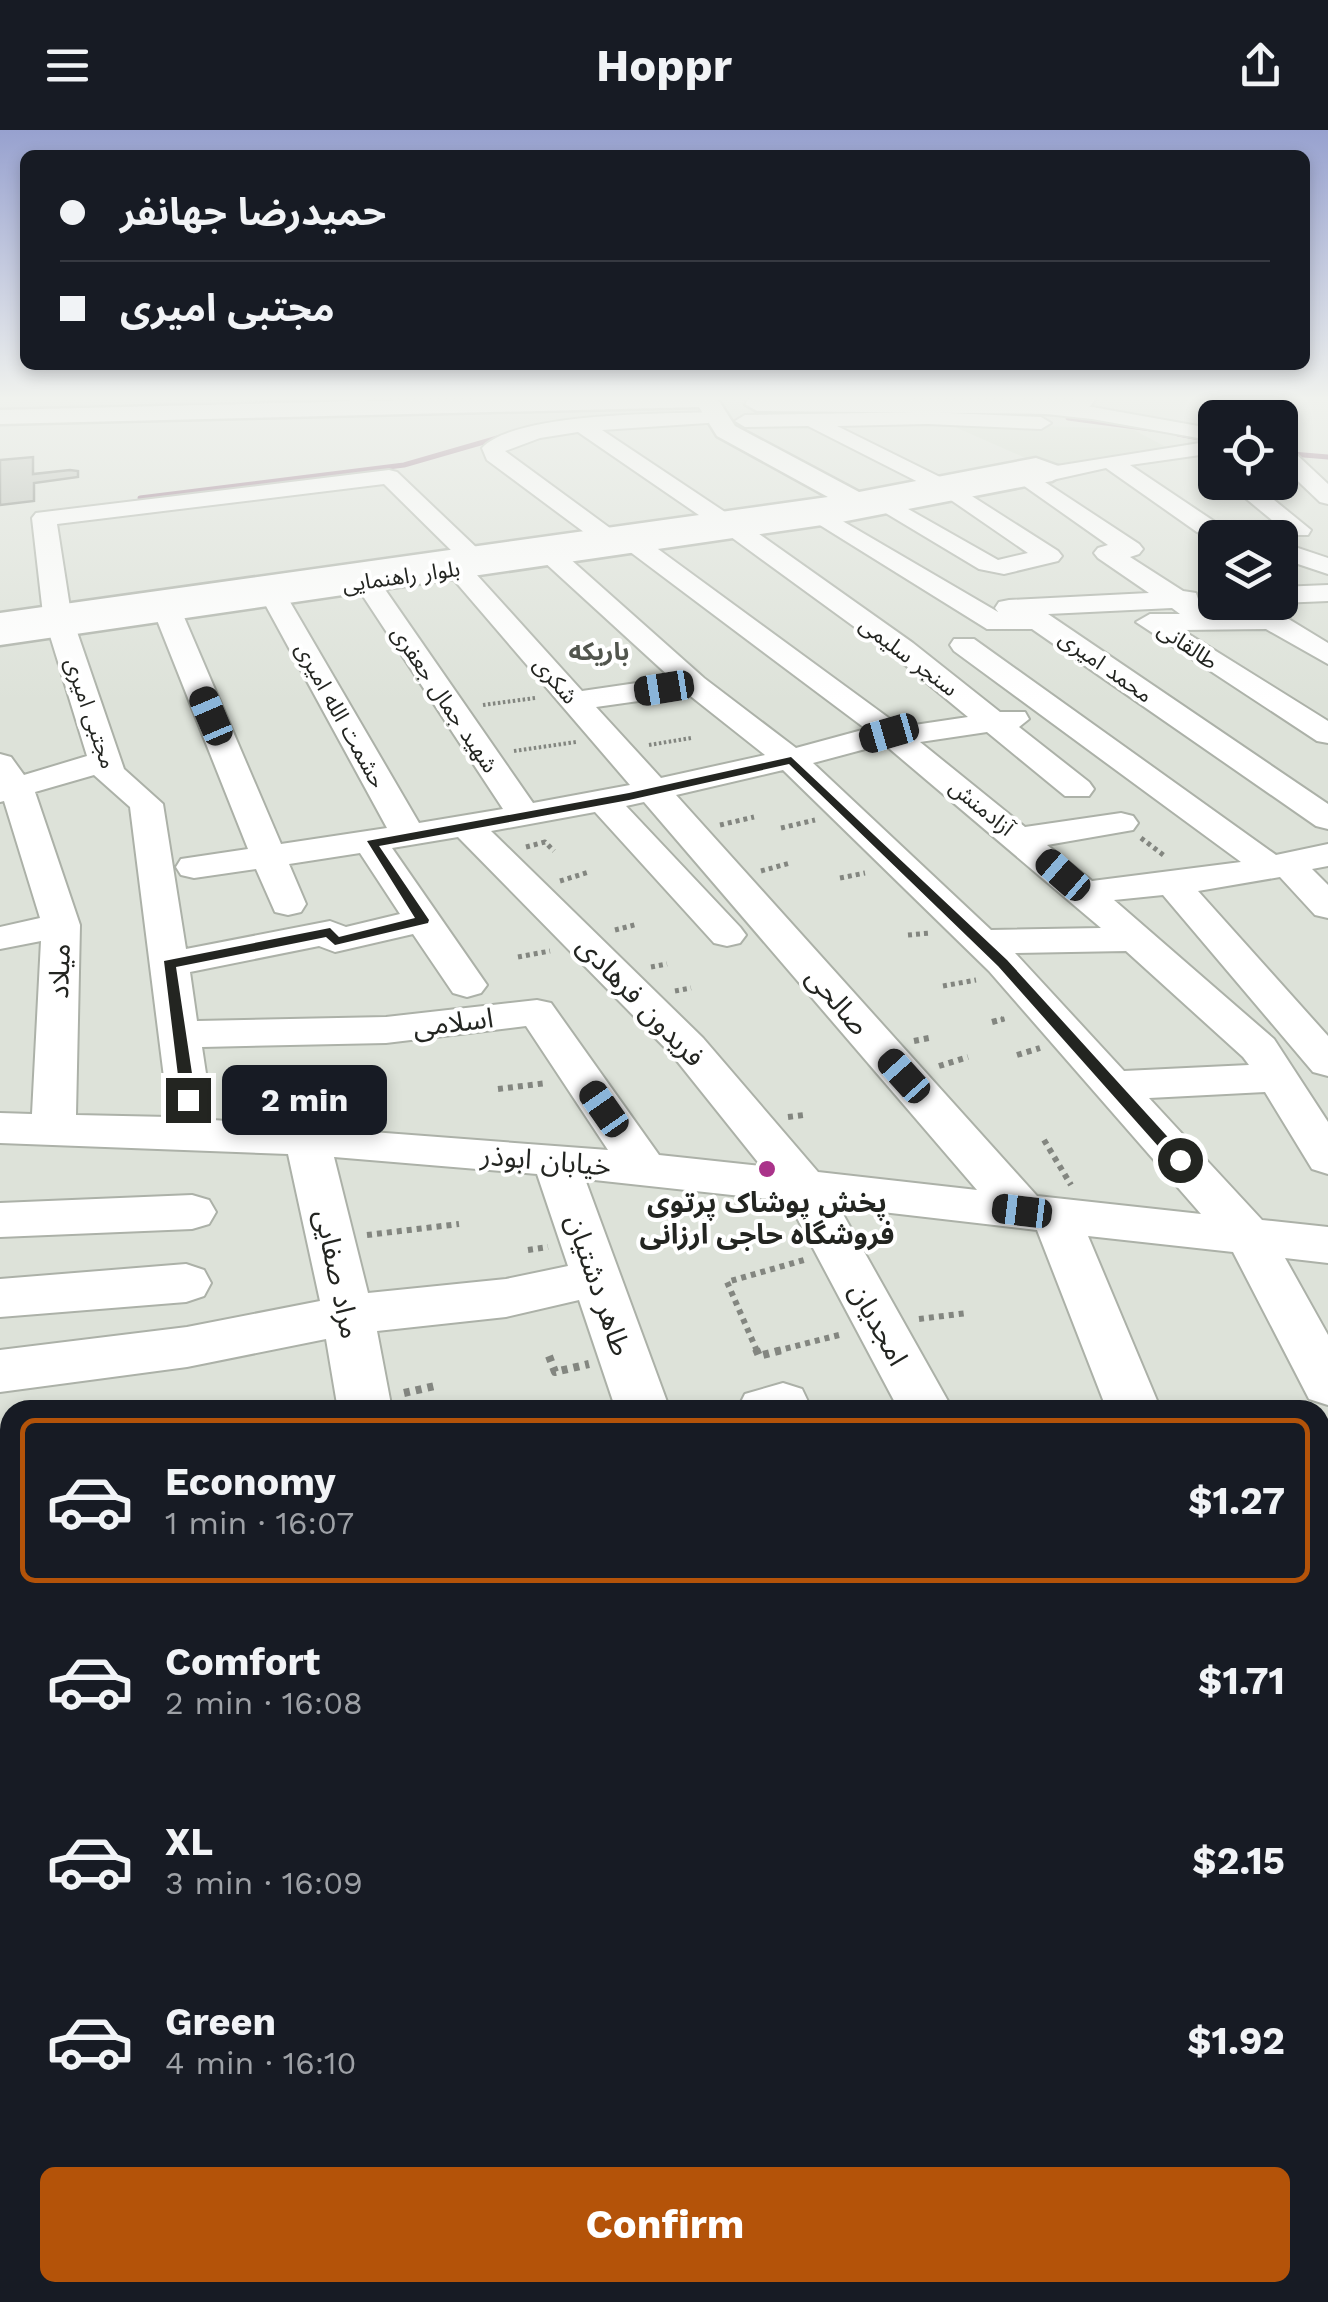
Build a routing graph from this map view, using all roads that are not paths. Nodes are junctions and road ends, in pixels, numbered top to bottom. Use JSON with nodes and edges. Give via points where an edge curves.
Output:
{"nodes":[{"id":1,"x":209,"y":498,"type":"edge"},
{"id":2,"x":408,"y":498,"type":"edge"},
{"id":3,"x":559,"y":498,"type":"edge"},
{"id":4,"x":690,"y":498,"type":"edge"},
{"id":5,"x":861,"y":498,"type":"edge"},
{"id":6,"x":902,"y":498,"type":"edge"},
{"id":7,"x":961,"y":498,"type":"edge"},
{"id":8,"x":1069,"y":498,"type":"edge"},
{"id":9,"x":1164,"y":498,"type":"edge"},
{"id":10,"x":1260,"y":500,"type":"edge"},
{"id":11,"x":870,"y":505,"type":"junction"},
{"id":12,"x":819,"y":517,"type":"junction"},
{"id":13,"x":1198,"y":522,"type":"edge"},
{"id":14,"x":728,"y":524,"type":"junction"},
{"id":15,"x":1328,"y":525,"type":"edge"},
{"id":16,"x":1299,"y":530,"type":"joint"},
{"id":17,"x":619,"y":539,"type":"junction"},
{"id":18,"x":551,"y":554,"type":"junction"},
{"id":19,"x":1298,"y":556,"type":"edge"},
{"id":20,"x":464,"y":561,"type":"junction"},
{"id":21,"x":1328,"y":566,"type":"edge"},
{"id":22,"x":366,"y":581,"type":"junction"},
{"id":23,"x":1328,"y":593,"type":"edge"},
{"id":24,"x":273,"y":594,"type":"junction"},
{"id":25,"x":1298,"y":594,"type":"edge"},
{"id":26,"x":1178,"y":599,"type":"junction"},
{"id":27,"x":1198,"y":605,"type":"edge"},
{"id":28,"x":167,"y":610,"type":"junction"},
{"id":29,"x":974,"y":610,"type":"junction"},
{"id":30,"x":1198,"y":613,"type":"edge"},
{"id":31,"x":60,"y":620,"type":"junction"},
{"id":32,"x":1267,"y":620,"type":"edge"},
{"id":33,"x":0,"y":623,"type":"edge"},
{"id":34,"x":0,"y":635,"type":"edge"},
{"id":35,"x":964,"y":645,"type":"dead end"},
{"id":36,"x":1326,"y":663,"type":"edge"},
{"id":37,"x":694,"y":684,"type":"junction"},
{"id":38,"x":575,"y":702,"type":"junction"},
{"id":39,"x":1058,"y":715,"type":"junction"},
{"id":40,"x":993,"y":721,"type":"junction"},
{"id":41,"x":1311,"y":729,"type":"edge"},
{"id":42,"x":892,"y":735,"type":"junction"},
{"id":43,"x":1212,"y":740,"type":"junction"},
{"id":44,"x":1180,"y":746,"type":"dead end"},
{"id":45,"x":113,"y":754,"type":"junction"},
{"id":46,"x":1034,"y":756,"type":"junction"},
{"id":47,"x":791,"y":760,"type":"junction"},
{"id":48,"x":939,"y":772,"type":"junction"},
{"id":49,"x":6,"y":782,"type":"edge"},
{"id":50,"x":1077,"y":789,"type":"dead end"},
{"id":51,"x":654,"y":792,"type":"junction"},
{"id":52,"x":604,"y":802,"type":"junction"},
{"id":53,"x":525,"y":817,"type":"junction"},
{"id":54,"x":1328,"y":820,"type":"edge"},
{"id":55,"x":1121,"y":823,"type":"dead end"},
{"id":56,"x":468,"y":827,"type":"junction"},
{"id":57,"x":409,"y":836,"type":"junction"},
{"id":58,"x":1021,"y":838,"type":"junction"},
{"id":59,"x":16,"y":842,"type":"edge"},
{"id":60,"x":371,"y":844,"type":"junction"},
{"id":61,"x":1328,"y":855,"type":"edge"},
{"id":62,"x":270,"y":857,"type":"junction"},
{"id":63,"x":1280,"y":866,"type":"junction"},
{"id":64,"x":194,"y":867,"type":"dead end"},
{"id":65,"x":1172,"y":883,"type":"junction"},
{"id":66,"x":1084,"y":893,"type":"junction"},
{"id":67,"x":288,"y":904,"type":"dead end"},
{"id":68,"x":1328,"y":906,"type":"edge"},
{"id":69,"x":423,"y":920,"type":"junction"},
{"id":70,"x":61,"y":924,"type":"junction"},
{"id":71,"x":727,"y":935,"type":"dead end"},
{"id":72,"x":0,"y":938,"type":"edge"},
{"id":73,"x":1135,"y":939,"type":"junction"},
{"id":74,"x":980,"y":942,"type":"junction"},
{"id":75,"x":169,"y":964,"type":"junction"},
{"id":76,"x":467,"y":986,"type":"dead end"},
{"id":77,"x":179,"y":1034,"type":"junction"},
{"id":78,"x":1328,"y":1062,"type":"edge"},
{"id":79,"x":1277,"y":1078,"type":"junction"},
{"id":80,"x":1112,"y":1086,"type":"junction"},
{"id":81,"x":0,"y":1128,"type":"edge"},
{"id":82,"x":53,"y":1129,"type":"junction"},
{"id":83,"x":193,"y":1133,"type":"junction"},
{"id":84,"x":308,"y":1140,"type":"junction"},
{"id":85,"x":1328,"y":1158,"type":"edge"},
{"id":86,"x":555,"y":1160,"type":"junction"},
{"id":87,"x":645,"y":1169,"type":"junction"},
{"id":88,"x":803,"y":1186,"type":"junction"},
{"id":89,"x":192,"y":1212,"type":"dead end"},
{"id":90,"x":1054,"y":1215,"type":"junction"},
{"id":91,"x":0,"y":1220,"type":"edge"},
{"id":92,"x":1249,"y":1237,"type":"junction"},
{"id":93,"x":1328,"y":1245,"type":"edge"},
{"id":94,"x":596,"y":1278,"type":"junction"},
{"id":95,"x":186,"y":1283,"type":"dead end"},
{"id":96,"x":0,"y":1298,"type":"edge"},
{"id":97,"x":348,"y":1315,"type":"junction"},
{"id":98,"x":0,"y":1371,"type":"edge"},
{"id":99,"x":1328,"y":1384,"type":"edge"},
{"id":100,"x":363,"y":1400,"type":"edge"},
{"id":101,"x":639,"y":1400,"type":"edge"},
{"id":102,"x":921,"y":1400,"type":"edge"},
{"id":103,"x":1130,"y":1400,"type":"edge"}],
"edges":[{"from":1,"to":31,"type":"street","name":"مجتبی امیری","via":[[44,518]]},
{"from":2,"to":20,"type":"street","name":"شکری"},
{"from":3,"to":17,"type":"street","name":"آزادمنش"},
{"from":4,"to":14,"type":"street","name":"سنجر سلیمی"},
{"from":5,"to":11,"type":"main road"},
{"from":6,"to":11,"type":"main road","name":"بلوار راهنمایی"},
{"from":7,"to":11,"type":"street","via":[[1048,556],[996,565]]},
{"from":8,"to":26,"type":"street","via":[[1130,549],[1108,553]]},
{"from":9,"to":13,"type":"street"},
{"from":10,"to":16,"type":"street"},
{"from":11,"to":12,"type":"main road","name":"بلوار راهنمایی"},
{"from":11,"to":14,"type":"main road","name":"بلوار راهنمایی"},
{"from":12,"to":14,"type":"main road","name":"بلوار راهنمایی"},
{"from":12,"to":29,"type":"street","name":"محمد امیری"},
{"from":14,"to":17,"type":"main road","name":"بلوار راهنمایی"},
{"from":14,"to":40,"type":"street","name":"سنجر سلیمی"},
{"from":15,"to":16,"type":"street"},
{"from":17,"to":18,"type":"main road","name":"بلوار راهنمایی"},
{"from":17,"to":20,"type":"main road","name":"بلوار راهنمایی"},
{"from":17,"to":42,"type":"street","name":"آزادمنش"},
{"from":18,"to":20,"type":"main road","name":"بلوار راهنمایی"},
{"from":18,"to":37,"type":"street"},
{"from":19,"to":21,"type":"street"},
{"from":20,"to":22,"type":"main road","name":"بلوار راهنمایی"},
{"from":20,"to":31,"type":"main road","name":"بلوار راهنمایی"},
{"from":20,"to":38,"type":"street","name":"شکری"},
{"from":22,"to":24,"type":"main road","name":"بلوار راهنمایی"},
{"from":22,"to":53,"type":"street","name":"شهید جمال جعفری"},
{"from":23,"to":25,"type":"street"},
{"from":24,"to":28,"type":"main road","name":"بلوار راهنمایی"},
{"from":24,"to":57,"type":"street","name":"حشمت الله امیری"},
{"from":26,"to":27,"type":"street"},
{"from":26,"to":29,"type":"street"},
{"from":28,"to":31,"type":"main road","name":"بلوار راهنمایی"},
{"from":28,"to":62,"type":"street"},
{"from":29,"to":43,"type":"street","name":"محمد امیری","via":[[997,623],[1038,620]]},
{"from":30,"to":41,"type":"street","name":"طالقانی","via":[[1150,622]]},
{"from":31,"to":33,"type":"main road","name":"بلوار راهنمایی"},
{"from":31,"to":34,"type":"main road","name":"بلوار راهنمایی"},
{"from":31,"to":45,"type":"street","name":"مجتبی امیری"},
{"from":32,"to":36,"type":"street","name":"طالقانی"},
{"from":35,"to":39,"type":"street","name":"سنجر سلیمی"},
{"from":37,"to":38,"type":"street"},
{"from":37,"to":47,"type":"street"},
{"from":38,"to":51,"type":"street","name":"شکری"},
{"from":39,"to":40,"type":"street"},
{"from":39,"to":63,"type":"street","name":"سنجر سلیمی"},
{"from":40,"to":42,"type":"street"},
{"from":40,"to":46,"type":"street","name":"سنجر سلیمی"},
{"from":42,"to":47,"type":"street"},
{"from":42,"to":48,"type":"street","name":"آزادمنش"},
{"from":43,"to":44,"type":"street"},
{"from":43,"to":54,"type":"street","name":"محمد امیری"},
{"from":45,"to":49,"type":"street"},
{"from":45,"to":75,"type":"street","name":"مجتبی امیری","via":[[110,773],[146,804]]},
{"from":46,"to":48,"type":"street"},
{"from":46,"to":50,"type":"street","name":"سنجر سلیمی"},
{"from":47,"to":51,"type":"street"},
{"from":47,"to":74,"type":"street"},
{"from":48,"to":58,"type":"street","name":"آزادمنش"},
{"from":49,"to":59,"type":"street","name":"میلاد"},
{"from":51,"to":52,"type":"street"},
{"from":51,"to":90,"type":"street","name":"صالحی"},
{"from":52,"to":53,"type":"street"},
{"from":52,"to":71,"type":"street"},
{"from":53,"to":56,"type":"street"},
{"from":55,"to":58,"type":"street"},
{"from":56,"to":57,"type":"street"},
{"from":56,"to":88,"type":"street","name":"فریدون فرهادی","via":[[688,1046]]},
{"from":57,"to":60,"type":"street"},
{"from":58,"to":66,"type":"street","name":"آزادمنش"},
{"from":59,"to":70,"type":"street","name":"میلاد"},
{"from":60,"to":62,"type":"street"},
{"from":60,"to":69,"type":"street"},
{"from":61,"to":63,"type":"street"},
{"from":62,"to":64,"type":"street"},
{"from":62,"to":67,"type":"street"},
{"from":63,"to":65,"type":"street"},
{"from":63,"to":68,"type":"street","name":"سنجر سلیمی"},
{"from":65,"to":66,"type":"street"},
{"from":65,"to":78,"type":"street"},
{"from":66,"to":73,"type":"street","name":"آزادمنش"},
{"from":69,"to":75,"type":"street","via":[[335,942],[330,932]]},
{"from":69,"to":76,"type":"street"},
{"from":70,"to":72,"type":"street"},
{"from":70,"to":82,"type":"street","name":"میلاد"},
{"from":73,"to":74,"type":"street"},
{"from":73,"to":79,"type":"street","name":"آزادمنش","via":[[1259,1048]]},
{"from":74,"to":80,"type":"street"},
{"from":75,"to":77,"type":"street","name":"مجتبی امیری"},
{"from":77,"to":83,"type":"street","name":"مجتبی امیری"},
{"from":77,"to":87,"type":"street","name":"اسلامی","via":[[386,1030],[537,1012]]},
{"from":79,"to":80,"type":"street"},
{"from":79,"to":85,"type":"street","name":"آزادمنش"},
{"from":80,"to":92,"type":"street"},
{"from":81,"to":82,"type":"street","name":"خیابان ابوذر"},
{"from":82,"to":83,"type":"street","name":"خیابان ابوذر"},
{"from":83,"to":84,"type":"street","name":"خیابان ابوذر"},
{"from":84,"to":86,"type":"street","name":"خیابان ابوذر"},
{"from":84,"to":97,"type":"street","name":"مراد صفایی"},
{"from":86,"to":87,"type":"street","name":"خیابان ابوذر"},
{"from":86,"to":94,"type":"street","name":"طاهر دشتیان"},
{"from":87,"to":88,"type":"street","name":"خیابان ابوذر"},
{"from":88,"to":90,"type":"street","name":"خیابان ابوذر"},
{"from":88,"to":102,"type":"street","name":"امجدیان"},
{"from":89,"to":91,"type":"street"},
{"from":90,"to":92,"type":"street","name":"خیابان ابوذر"},
{"from":90,"to":103,"type":"street","name":"صالحی"},
{"from":92,"to":93,"type":"street","name":"خیابان ابوذر"},
{"from":92,"to":99,"type":"street"},
{"from":94,"to":97,"type":"street","via":[[506,1298]]},
{"from":94,"to":101,"type":"street","name":"طاهر دشتیان"},
{"from":95,"to":96,"type":"street"},
{"from":97,"to":98,"type":"street","via":[[187,1346]]},
{"from":97,"to":100,"type":"street","name":"مراد صفایی"}]}
